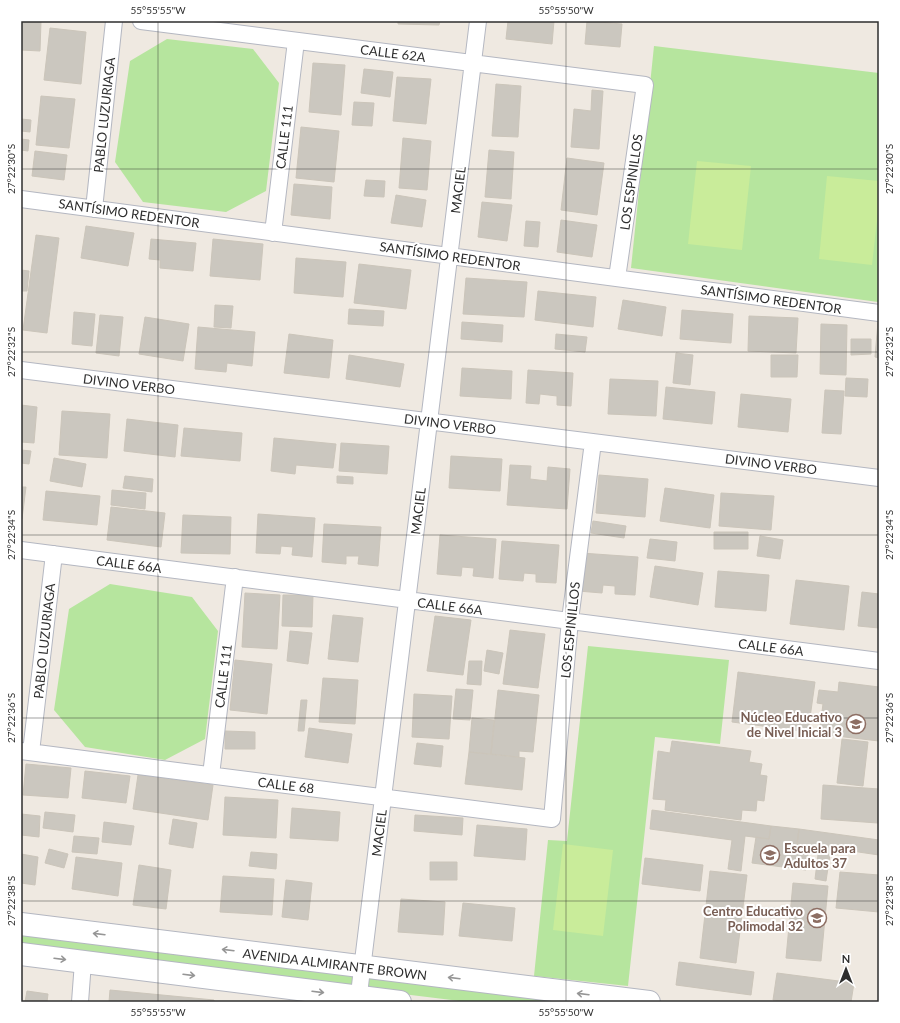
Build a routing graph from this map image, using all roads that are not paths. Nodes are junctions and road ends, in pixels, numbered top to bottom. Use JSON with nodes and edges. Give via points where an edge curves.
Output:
{"nodes":[{"id":1,"x":114,"y":21,"type":"edge"},
{"id":2,"x":142,"y":21,"type":"edge"},
{"id":3,"x":478,"y":21,"type":"edge"},
{"id":4,"x":296,"y":41,"type":"junction"},
{"id":5,"x":473,"y":64,"type":"junction"},
{"id":6,"x":645,"y":85,"type":"joint"},
{"id":7,"x":21,"y":199,"type":"edge"},
{"id":8,"x":94,"y":209,"type":"junction"},
{"id":9,"x":273,"y":233,"type":"junction"},
{"id":10,"x":449,"y":257,"type":"junction"},
{"id":11,"x":618,"y":278,"type":"junction"},
{"id":12,"x":879,"y":313,"type":"edge"},
{"id":13,"x":21,"y":370,"type":"edge"},
{"id":14,"x":429,"y":421,"type":"junction"},
{"id":15,"x":593,"y":442,"type":"junction"},
{"id":16,"x":879,"y":478,"type":"edge"},
{"id":17,"x":21,"y":550,"type":"edge"},
{"id":18,"x":54,"y":554,"type":"junction"},
{"id":19,"x":235,"y":577,"type":"junction"},
{"id":20,"x":407,"y":600,"type":"junction"},
{"id":21,"x":570,"y":620,"type":"junction"},
{"id":22,"x":879,"y":661,"type":"edge"},
{"id":23,"x":26,"y":751,"type":"edge"},
{"id":24,"x":211,"y":775,"type":"junction"},
{"id":25,"x":383,"y":798,"type":"junction"},
{"id":26,"x":552,"y":819,"type":"joint"},
{"id":27,"x":21,"y":924,"type":"edge"},
{"id":28,"x":21,"y":954,"type":"edge"},
{"id":29,"x":83,"y":962,"type":"junction"},
{"id":30,"x":362,"y":967,"type":"junction"},
{"id":31,"x":358,"y":1000,"type":"edge"},
{"id":32,"x":80,"y":1002,"type":"edge"},
{"id":33,"x":400,"y":1002,"type":"edge"},
{"id":34,"x":649,"y":1002,"type":"edge"}],
"edges":[{"from":1,"to":8,"type":"street","name":"PABLO LUZURIAGA"},
{"from":2,"to":4,"type":"street","name":"CALLE 62A"},
{"from":3,"to":5,"type":"street","name":"MACIEL"},
{"from":4,"to":5,"type":"street","name":"CALLE 62A"},
{"from":4,"to":9,"type":"street","name":"CALLE 111"},
{"from":5,"to":6,"type":"street","name":"CALLE 62A"},
{"from":5,"to":10,"type":"street","name":"MACIEL"},
{"from":6,"to":11,"type":"street","name":"LOS ESPINILLOS"},
{"from":7,"to":8,"type":"street","name":"SANTÍSIMO REDENTOR"},
{"from":8,"to":9,"type":"street","name":"SANTÍSIMO REDENTOR"},
{"from":9,"to":10,"type":"street","name":"SANTÍSIMO REDENTOR"},
{"from":10,"to":11,"type":"street","name":"SANTÍSIMO REDENTOR"},
{"from":10,"to":14,"type":"street","name":"MACIEL"},
{"from":11,"to":12,"type":"street","name":"SANTÍSIMO REDENTOR"},
{"from":13,"to":14,"type":"street","name":"DIVINO VERBO"},
{"from":14,"to":15,"type":"street","name":"DIVINO VERBO"},
{"from":14,"to":20,"type":"street","name":"MACIEL"},
{"from":15,"to":16,"type":"street","name":"DIVINO VERBO"},
{"from":15,"to":21,"type":"street","name":"LOS ESPINILLOS"},
{"from":17,"to":18,"type":"street","name":"CALLE 66A"},
{"from":18,"to":19,"type":"street","name":"CALLE 66A"},
{"from":18,"to":23,"type":"street","name":"PABLO LUZURIAGA"},
{"from":19,"to":20,"type":"street","name":"CALLE 66A"},
{"from":19,"to":24,"type":"street","name":"CALLE 111"},
{"from":20,"to":21,"type":"street","name":"CALLE 66A"},
{"from":20,"to":25,"type":"street","name":"MACIEL"},
{"from":21,"to":22,"type":"street","name":"CALLE 66A"},
{"from":21,"to":26,"type":"street","name":"LOS ESPINILLOS"},
{"from":23,"to":24,"type":"street","name":"CALLE 68"},
{"from":24,"to":25,"type":"street","name":"CALLE 68"},
{"from":25,"to":26,"type":"street","name":"CALLE 68"},
{"from":25,"to":30,"type":"street","name":"MACIEL"},
{"from":30,"to":27,"type":"main road","name":"AVENIDA ALMIRANTE BROWN","one_way":true},
{"from":28,"to":29,"type":"main road","one_way":true},
{"from":29,"to":31,"type":"main road","one_way":true},
{"from":29,"to":32,"type":"street"},
{"from":30,"to":31,"type":"street","name":"MACIEL"},
{"from":34,"to":30,"type":"main road","name":"AVENIDA ALMIRANTE BROWN","one_way":true},
{"from":31,"to":33,"type":"main road"}]}
